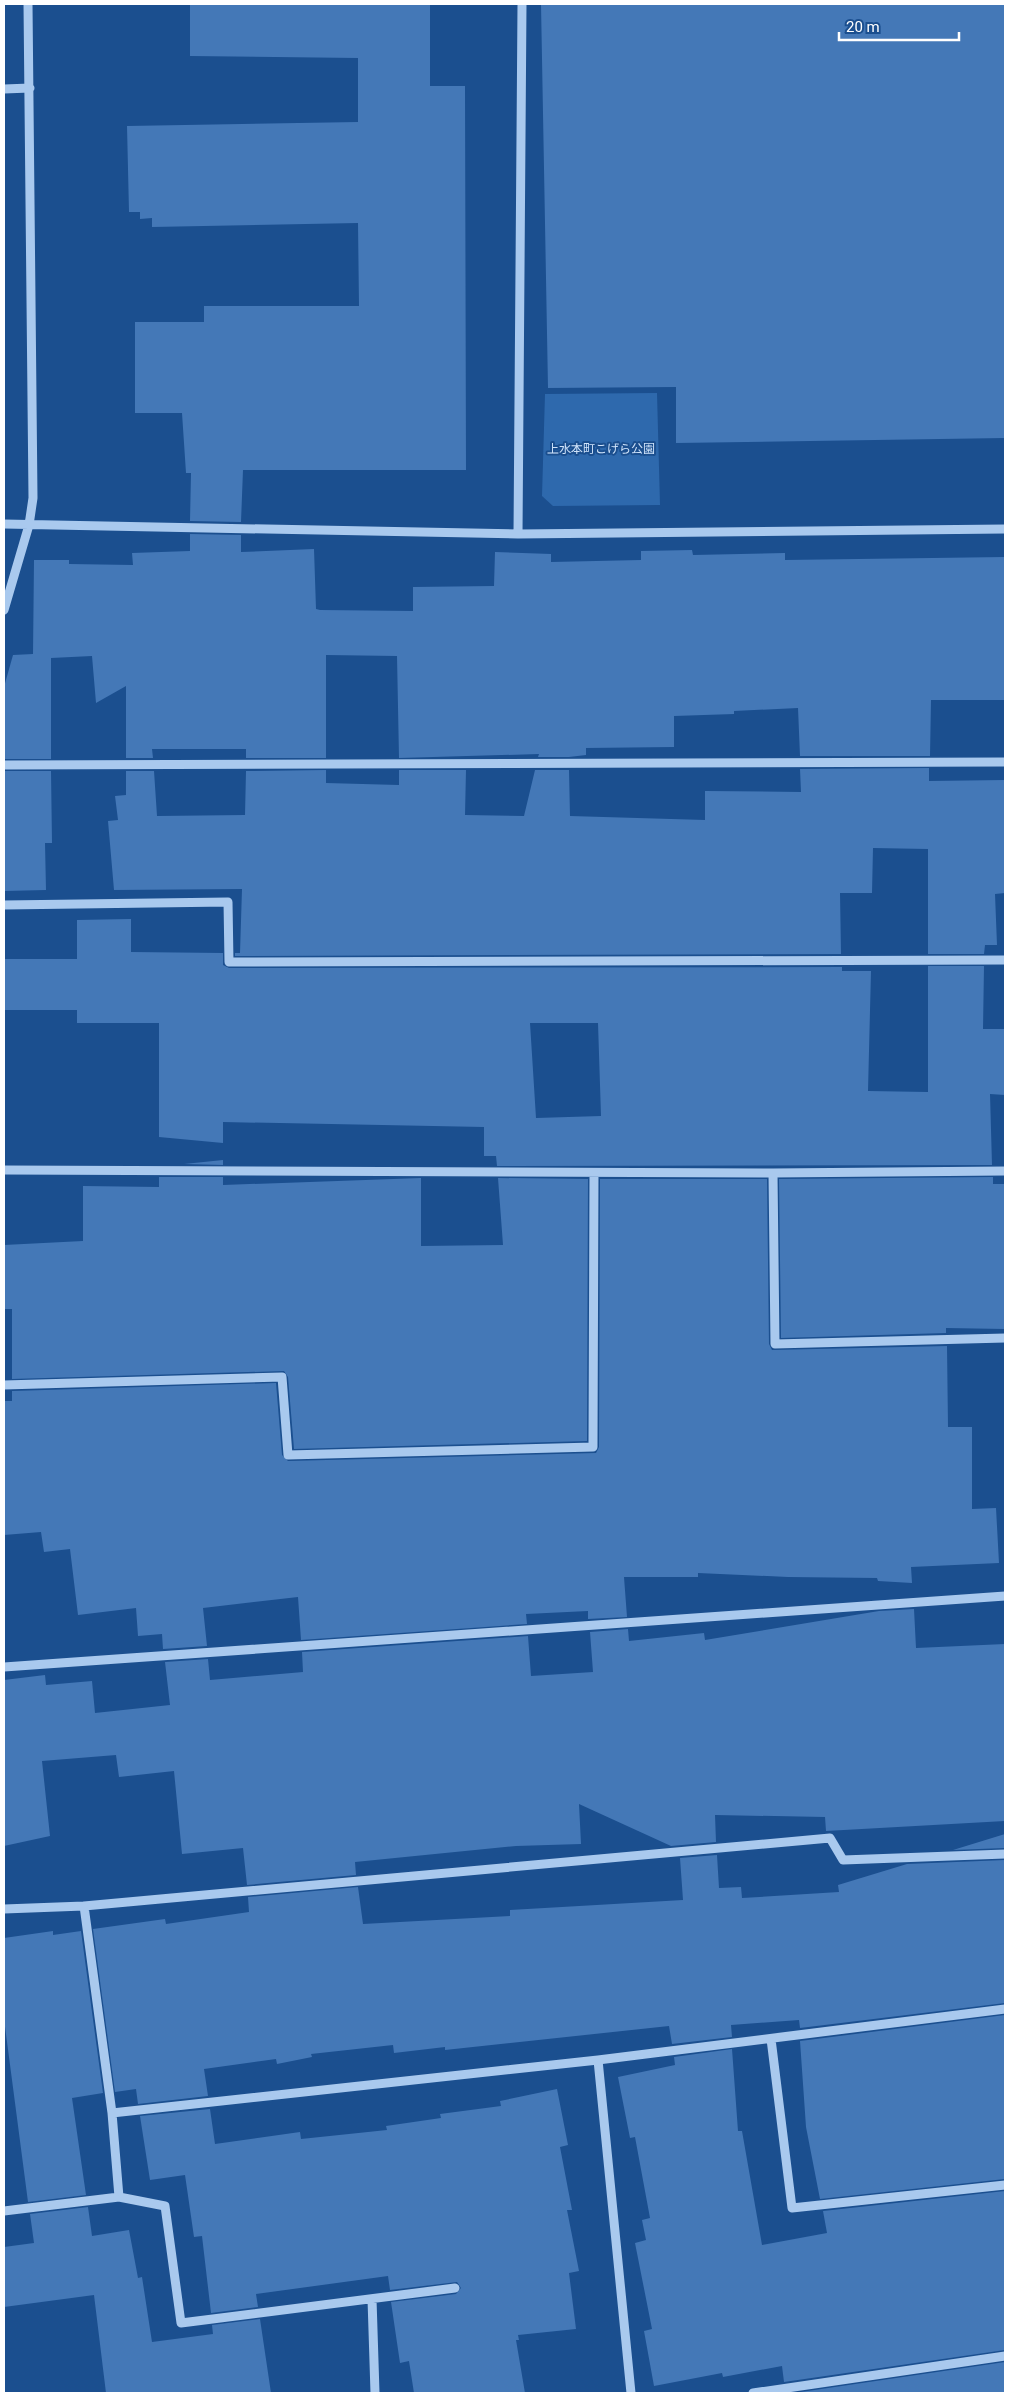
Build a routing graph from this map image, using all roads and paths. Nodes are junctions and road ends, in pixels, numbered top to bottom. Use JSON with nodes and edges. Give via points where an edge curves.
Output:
{"nodes":[{"id":1,"x":28,"y":4,"type":"edge"},
{"id":2,"x":522,"y":4,"type":"edge"},
{"id":3,"x":30,"y":88,"type":"junction"},
{"id":4,"x":4,"y":89,"type":"edge"},
{"id":5,"x":4,"y":524,"type":"edge"},
{"id":6,"x":29,"y":525,"type":"junction"},
{"id":7,"x":1005,"y":529,"type":"edge"},
{"id":8,"x":518,"y":534,"type":"junction"},
{"id":9,"x":4,"y":610,"type":"edge"},
{"id":10,"x":1005,"y":762,"type":"edge"},
{"id":11,"x":4,"y":765,"type":"edge"},
{"id":12,"x":4,"y":905,"type":"edge"},
{"id":13,"x":1005,"y":960,"type":"edge"},
{"id":14,"x":4,"y":1170,"type":"edge"},
{"id":15,"x":1005,"y":1170,"type":"edge"},
{"id":16,"x":594,"y":1173,"type":"junction"},
{"id":17,"x":773,"y":1173,"type":"junction"},
{"id":18,"x":1005,"y":1338,"type":"edge"},
{"id":19,"x":4,"y":1385,"type":"edge"},
{"id":20,"x":1005,"y":1596,"type":"edge"},
{"id":21,"x":4,"y":1666,"type":"edge"},
{"id":22,"x":1005,"y":1854,"type":"edge"},
{"id":23,"x":84,"y":1906,"type":"junction"},
{"id":24,"x":4,"y":1909,"type":"edge"},
{"id":25,"x":1005,"y":2009,"type":"edge"},
{"id":26,"x":771,"y":2039,"type":"junction"},
{"id":27,"x":598,"y":2060,"type":"junction"},
{"id":28,"x":112,"y":2113,"type":"junction"},
{"id":29,"x":1005,"y":2185,"type":"edge"},
{"id":30,"x":119,"y":2197,"type":"junction"},
{"id":31,"x":4,"y":2211,"type":"edge"},
{"id":32,"x":455,"y":2288,"type":"dead end"},
{"id":33,"x":372,"y":2299,"type":"junction"},
{"id":34,"x":1005,"y":2356,"type":"edge"},
{"id":35,"x":375,"y":2393,"type":"edge"},
{"id":36,"x":631,"y":2393,"type":"edge"},
{"id":37,"x":753,"y":2393,"type":"edge"}],
"edges":[{"from":1,"to":3,"type":"street"},
{"from":2,"to":8,"type":"street"},
{"from":3,"to":4,"type":"street"},
{"from":3,"to":6,"type":"street","via":[[33,498]]},
{"from":5,"to":6,"type":"street"},
{"from":6,"to":8,"type":"street"},
{"from":6,"to":9,"type":"street"},
{"from":7,"to":8,"type":"street"},
{"from":10,"to":11,"type":"street"},
{"from":12,"to":13,"type":"street","via":[[228,902],[229,962]]},
{"from":14,"to":16,"type":"street"},
{"from":15,"to":17,"type":"street"},
{"from":16,"to":17,"type":"street"},
{"from":16,"to":19,"type":"street","via":[[593,1447],[288,1455],[282,1377]]},
{"from":17,"to":18,"type":"street","via":[[775,1344]]},
{"from":20,"to":21,"type":"street"},
{"from":22,"to":23,"type":"street","via":[[843,1860],[830,1838]]},
{"from":23,"to":24,"type":"street"},
{"from":23,"to":28,"type":"street"},
{"from":25,"to":26,"type":"street"},
{"from":26,"to":27,"type":"street"},
{"from":26,"to":29,"type":"street","via":[[792,2208]]},
{"from":27,"to":28,"type":"street"},
{"from":27,"to":36,"type":"street"},
{"from":28,"to":30,"type":"street"},
{"from":30,"to":31,"type":"street"},
{"from":30,"to":33,"type":"street","via":[[165,2206],[181,2323]]},
{"from":32,"to":33,"type":"street"},
{"from":33,"to":35,"type":"street"},
{"from":34,"to":37,"type":"street"}]}
